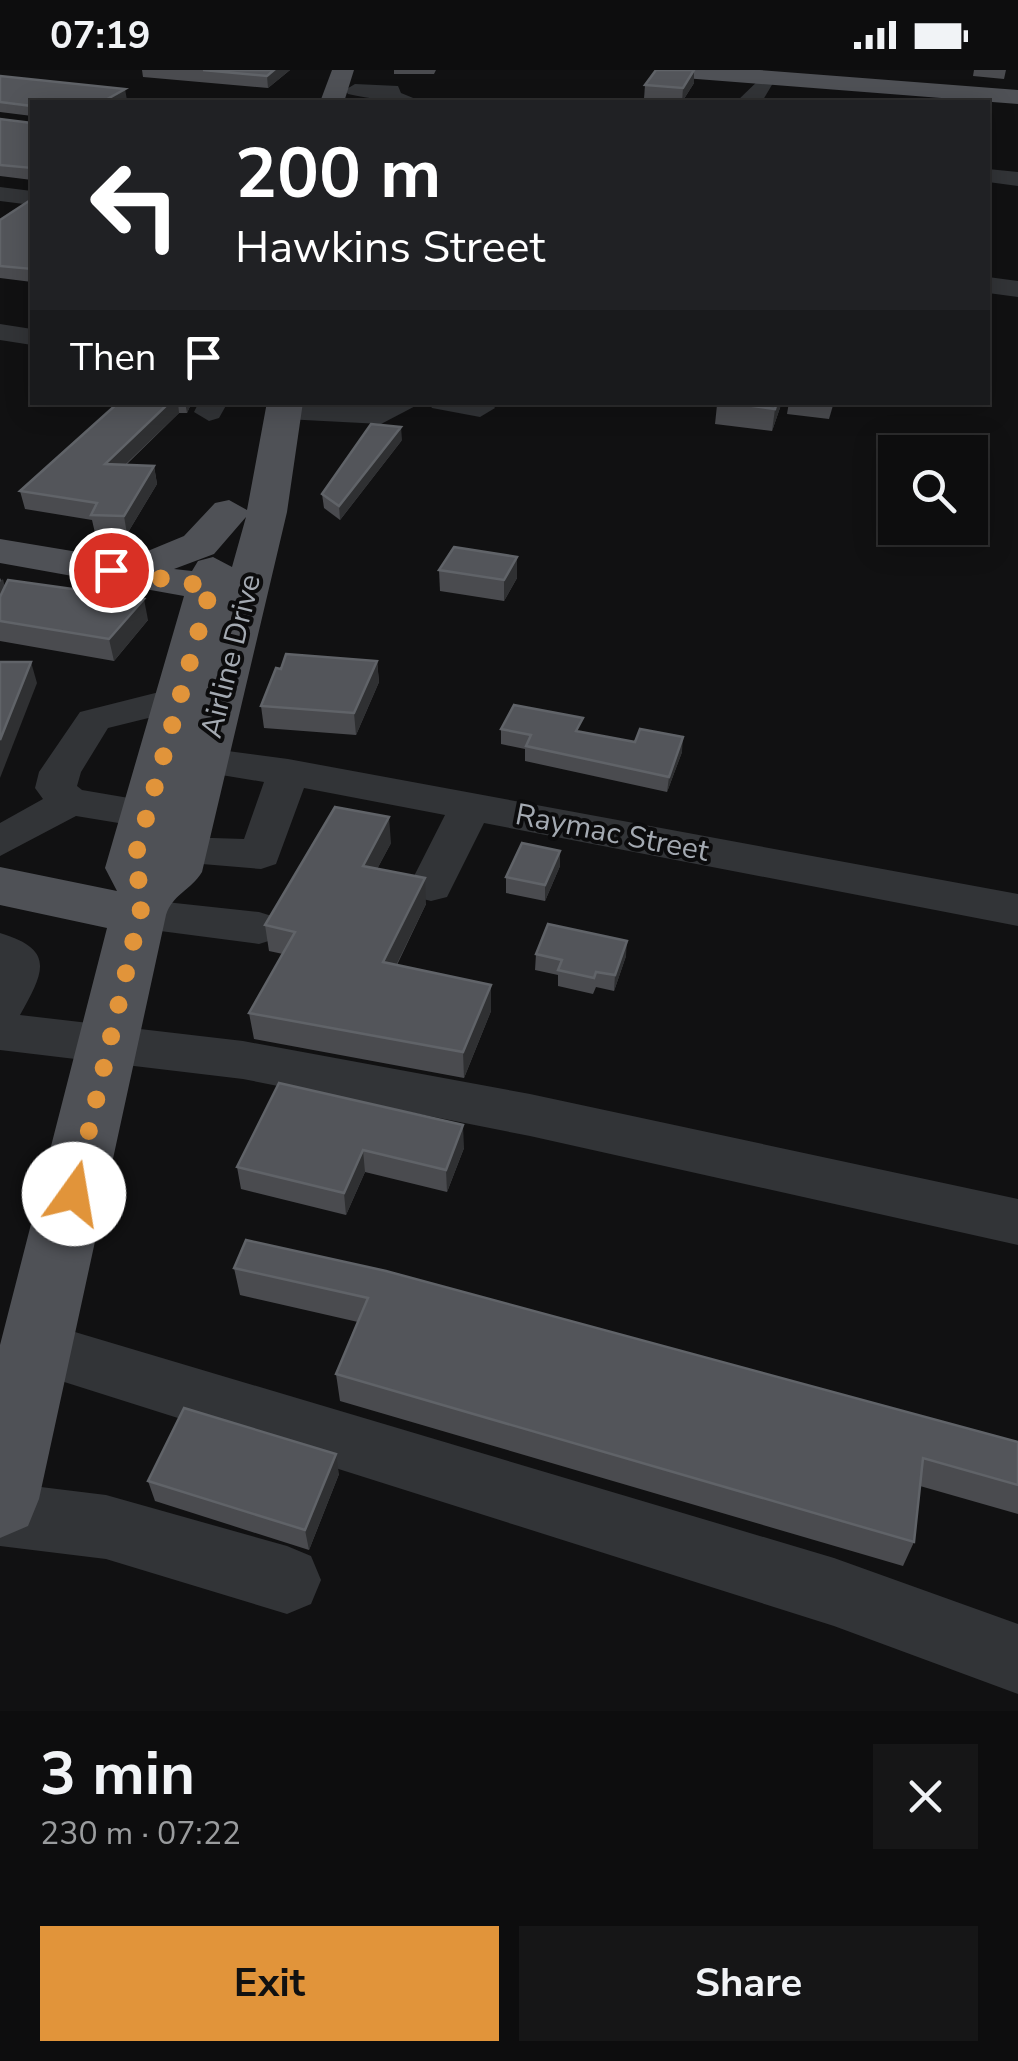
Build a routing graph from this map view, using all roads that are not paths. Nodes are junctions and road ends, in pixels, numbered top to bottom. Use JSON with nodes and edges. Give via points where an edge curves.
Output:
{"nodes":[{"id":1,"x":671,"y":70,"type":"edge"},
{"id":2,"x":404,"y":75,"type":"dead end"},
{"id":3,"x":768,"y":78,"type":"junction"},
{"id":4,"x":361,"y":79,"type":"edge"},
{"id":5,"x":1018,"y":97,"type":"edge"},
{"id":6,"x":335,"y":100,"type":"edge"},
{"id":7,"x":405,"y":100,"type":"edge"},
{"id":8,"x":748,"y":100,"type":"edge"},
{"id":9,"x":990,"y":176,"type":"edge"},
{"id":10,"x":1018,"y":179,"type":"edge"},
{"id":11,"x":990,"y":286,"type":"edge"},
{"id":12,"x":1018,"y":288,"type":"edge"},
{"id":13,"x":0,"y":332,"type":"edge"},
{"id":14,"x":30,"y":336,"type":"edge"},
{"id":15,"x":275,"y":405,"type":"edge"},
{"id":16,"x":403,"y":405,"type":"edge"},
{"id":17,"x":461,"y":405,"type":"edge"},
{"id":18,"x":480,"y":408,"type":"dead end"},
{"id":19,"x":230,"y":512,"type":"junction"},
{"id":20,"x":0,"y":551,"type":"edge"},
{"id":21,"x":111,"y":570,"type":"junction"},
{"id":22,"x":229,"y":588,"type":"junction"},
{"id":23,"x":179,"y":699,"type":"junction"},
{"id":24,"x":205,"y":761,"type":"junction"},
{"id":25,"x":288,"y":772,"type":"junction"},
{"id":26,"x":69,"y":802,"type":"junction"},
{"id":27,"x":470,"y":806,"type":"junction"},
{"id":28,"x":165,"y":833,"type":"junction"},
{"id":29,"x":0,"y":842,"type":"edge"},
{"id":30,"x":0,"y":886,"type":"edge"},
{"id":31,"x":431,"y":886,"type":"dead end"},
{"id":32,"x":142,"y":904,"type":"junction"},
{"id":33,"x":1018,"y":910,"type":"edge"},
{"id":34,"x":259,"y":928,"type":"dead end"},
{"id":35,"x":0,"y":950,"type":"edge"},
{"id":36,"x":0,"y":1007,"type":"edge"},
{"id":37,"x":0,"y":1031,"type":"edge"},
{"id":38,"x":109,"y":1041,"type":"junction"},
{"id":39,"x":1018,"y":1222,"type":"edge"},
{"id":40,"x":38,"y":1348,"type":"junction"},
{"id":41,"x":0,"y":1498,"type":"edge"},
{"id":42,"x":0,"y":1514,"type":"edge"},
{"id":43,"x":287,"y":1580,"type":"dead end"},
{"id":44,"x":1018,"y":1660,"type":"edge"}],
"edges":[{"from":1,"to":3,"type":"main road"},
{"from":2,"to":4,"type":"street"},
{"from":3,"to":5,"type":"main road"},
{"from":3,"to":8,"type":"street"},
{"from":4,"to":6,"type":"main road"},
{"from":4,"to":7,"type":"street"},
{"from":9,"to":10,"type":"street"},
{"from":11,"to":12,"type":"street"},
{"from":13,"to":14,"type":"street"},
{"from":15,"to":16,"type":"street","via":[[381,415]]},
{"from":15,"to":19,"type":"main road","name":"Airline Drive"},
{"from":15,"to":22,"type":"main road","name":"Airline Drive","via":[[267,512]]},
{"from":17,"to":18,"type":"street"},
{"from":19,"to":21,"type":"main road","via":[[199,545],[172,558]]},
{"from":19,"to":22,"type":"main road","name":"Airline Drive"},
{"from":20,"to":21,"type":"main road"},
{"from":21,"to":22,"type":"main road"},
{"from":22,"to":23,"type":"main road","name":"Airline Drive"},
{"from":22,"to":24,"type":"main road","name":"Airline Drive"},
{"from":23,"to":26,"type":"street","via":[[94,720],[60,772],[56,788]]},
{"from":23,"to":28,"type":"main road","name":"Airline Drive"},
{"from":24,"to":25,"type":"street","name":"Raymac Street"},
{"from":24,"to":28,"type":"main road","name":"Airline Drive"},
{"from":25,"to":27,"type":"street","name":"Raymac Street"},
{"from":25,"to":28,"type":"street","via":[[261,854]]},
{"from":26,"to":28,"type":"street"},
{"from":26,"to":29,"type":"street"},
{"from":27,"to":31,"type":"street"},
{"from":27,"to":33,"type":"street","name":"Raymac Street"},
{"from":28,"to":32,"type":"main road","name":"Airline Drive","via":[[176,872]]},
{"from":30,"to":32,"type":"main road"},
{"from":32,"to":34,"type":"street"},
{"from":32,"to":38,"type":"main road"},
{"from":35,"to":36,"type":"street","via":[[18,962],[19,972]]},
{"from":37,"to":38,"type":"street"},
{"from":38,"to":39,"type":"street","via":[[511,1112]]},
{"from":38,"to":40,"type":"main road"},
{"from":40,"to":41,"type":"main road"},
{"from":40,"to":44,"type":"street","via":[[834,1592]]},
{"from":42,"to":43,"type":"street","via":[[106,1527]]}]}
